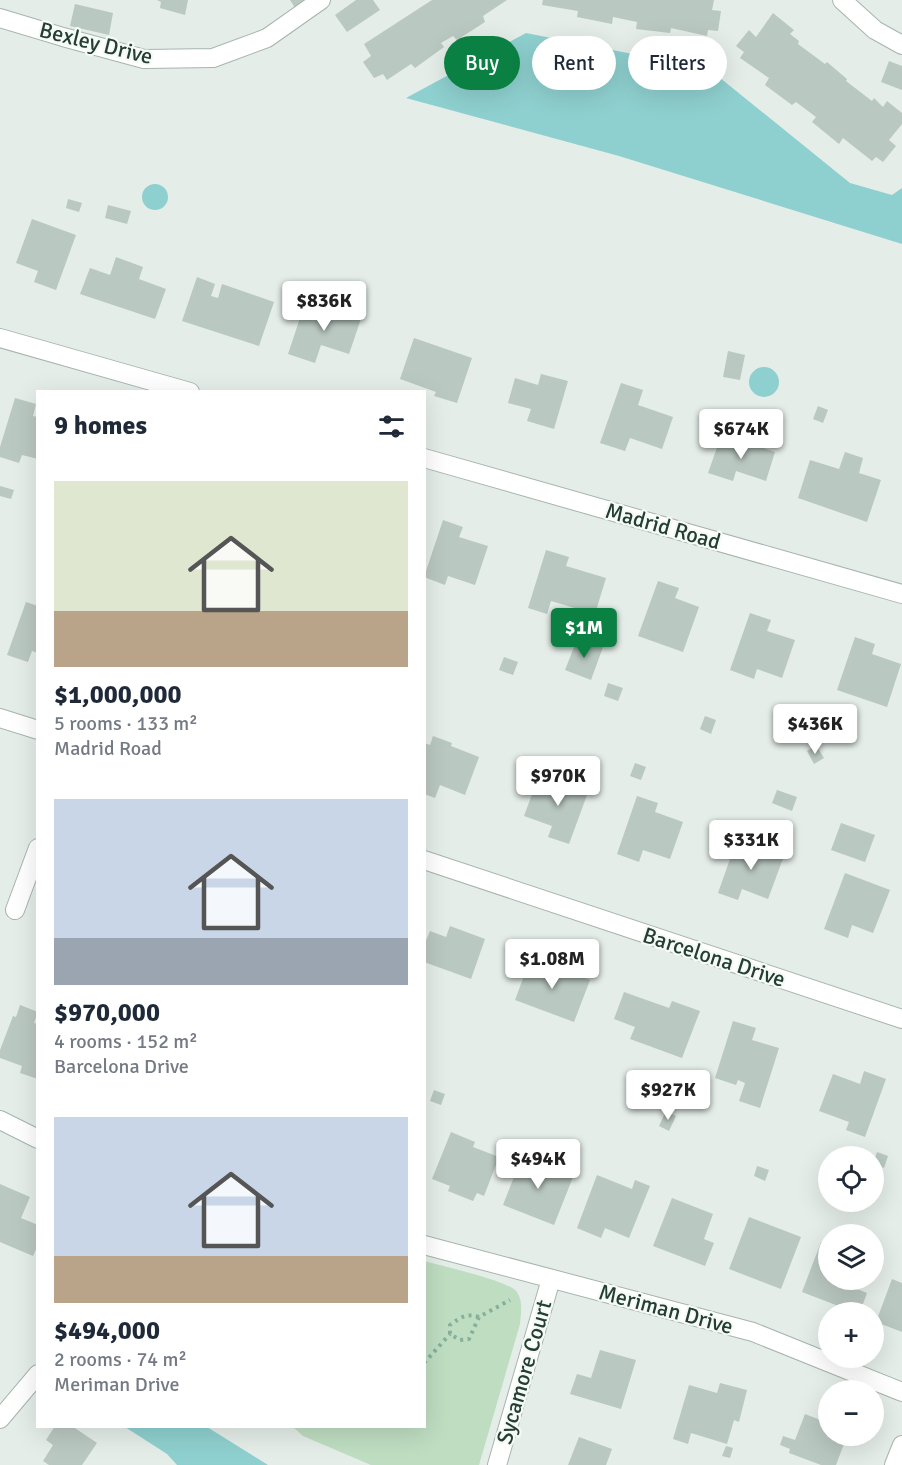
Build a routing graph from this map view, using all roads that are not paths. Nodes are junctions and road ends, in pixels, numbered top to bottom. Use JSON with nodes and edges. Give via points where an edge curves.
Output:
{"nodes":[{"id":1,"x":321,"y":0,"type":"edge"},
{"id":2,"x":842,"y":0,"type":"edge"},
{"id":3,"x":0,"y":18,"type":"edge"},
{"id":4,"x":902,"y":45,"type":"edge"},
{"id":5,"x":0,"y":338,"type":"edge"},
{"id":6,"x":183,"y":390,"type":"edge"},
{"id":7,"x":426,"y":459,"type":"edge"},
{"id":8,"x":902,"y":594,"type":"edge"},
{"id":9,"x":0,"y":718,"type":"edge"},
{"id":10,"x":36,"y":729,"type":"edge"},
{"id":11,"x":36,"y":853,"type":"edge"},
{"id":12,"x":426,"y":861,"type":"edge"},
{"id":13,"x":15,"y":910,"type":"dead end"},
{"id":14,"x":902,"y":1019,"type":"edge"},
{"id":15,"x":0,"y":1120,"type":"edge"},
{"id":16,"x":36,"y":1138,"type":"edge"},
{"id":17,"x":426,"y":1246,"type":"edge"},
{"id":18,"x":551,"y":1279,"type":"junction"},
{"id":19,"x":36,"y":1376,"type":"edge"},
{"id":20,"x":902,"y":1392,"type":"edge"},
{"id":21,"x":0,"y":1419,"type":"edge"},
{"id":22,"x":902,"y":1445,"type":"edge"},
{"id":23,"x":497,"y":1465,"type":"edge"},
{"id":24,"x":894,"y":1465,"type":"edge"}],
"edges":[{"from":1,"to":3,"type":"street","name":"Bexley Drive","via":[[267,38],[213,58],[144,59]]},
{"from":2,"to":4,"type":"street","via":[[875,30]]},
{"from":5,"to":6,"type":"street"},
{"from":7,"to":8,"type":"street","name":"Madrid Road"},
{"from":9,"to":10,"type":"street"},
{"from":11,"to":13,"type":"street"},
{"from":12,"to":14,"type":"street","name":"Barcelona Drive"},
{"from":15,"to":16,"type":"street"},
{"from":17,"to":18,"type":"street","name":"Meriman Drive"},
{"from":18,"to":20,"type":"street","name":"Meriman Drive","via":[[753,1332]]},
{"from":18,"to":23,"type":"street","name":"Sycamore Court"},
{"from":19,"to":21,"type":"street"},
{"from":22,"to":24,"type":"street"}]}
